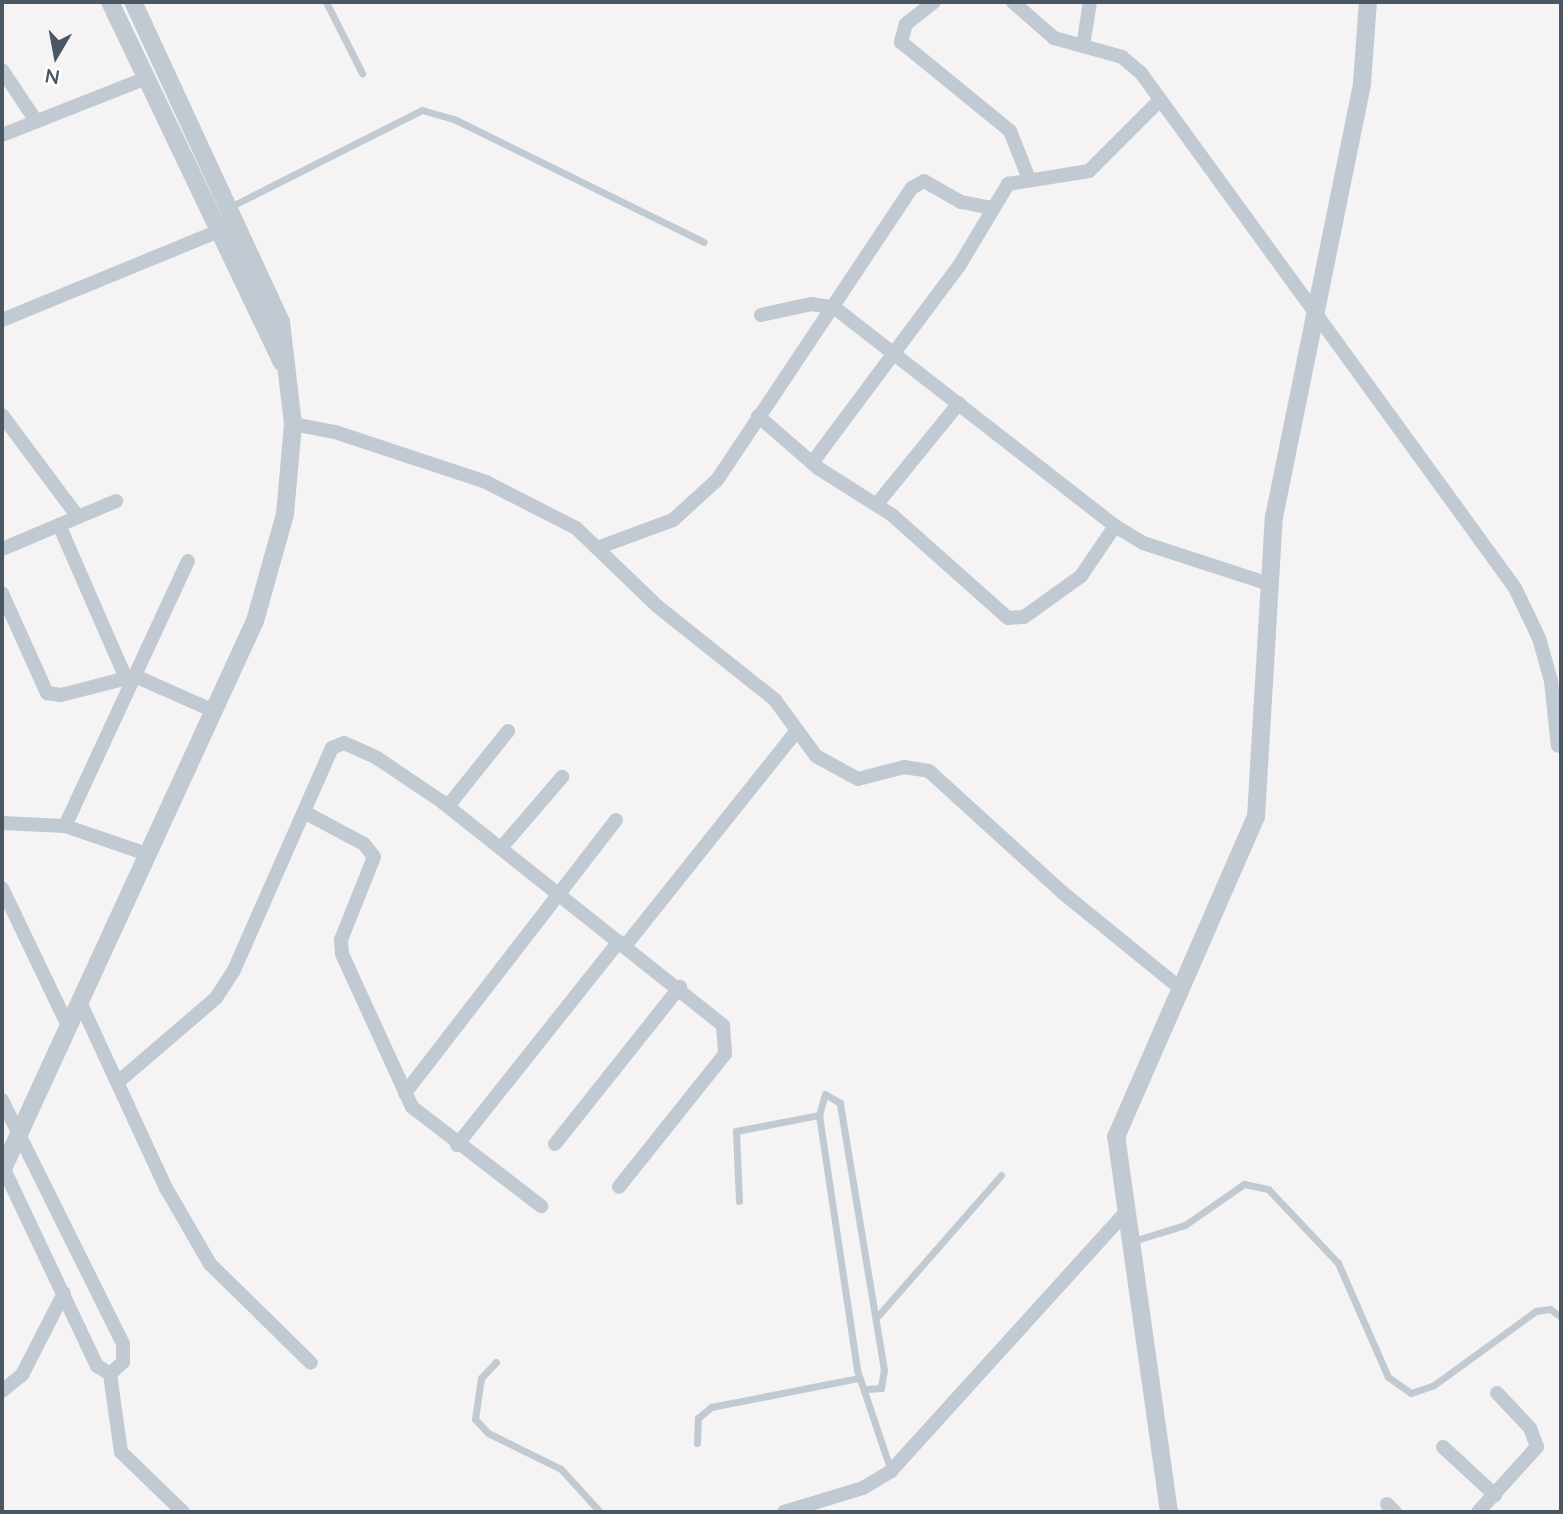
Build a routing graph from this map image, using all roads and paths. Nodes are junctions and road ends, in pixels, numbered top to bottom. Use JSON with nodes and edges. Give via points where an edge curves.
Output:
{"nodes":[{"id":1,"x":110,"y":2,"type":"edge"},
{"id":2,"x":133,"y":2,"type":"edge"},
{"id":3,"x":326,"y":2,"type":"edge"},
{"id":4,"x":933,"y":2,"type":"edge"},
{"id":5,"x":1013,"y":2,"type":"edge"},
{"id":6,"x":1090,"y":2,"type":"edge"},
{"id":7,"x":1368,"y":2,"type":"edge"},
{"id":8,"x":1083,"y":46,"type":"junction"},
{"id":9,"x":2,"y":70,"type":"edge"},
{"id":10,"x":362,"y":73,"type":"dead end"},
{"id":11,"x":147,"y":78,"type":"junction"},
{"id":12,"x":1160,"y":100,"type":"junction"},
{"id":13,"x":36,"y":121,"type":"junction"},
{"id":14,"x":2,"y":135,"type":"edge"},
{"id":15,"x":1029,"y":179,"type":"junction"},
{"id":16,"x":232,"y":206,"type":"junction"},
{"id":17,"x":992,"y":208,"type":"junction"},
{"id":18,"x":219,"y":231,"type":"junction"},
{"id":19,"x":704,"y":242,"type":"dead end"},
{"id":20,"x":835,"y":308,"type":"junction"},
{"id":21,"x":761,"y":315,"type":"dead end"},
{"id":22,"x":1315,"y":317,"type":"junction"},
{"id":23,"x":2,"y":320,"type":"edge"},
{"id":24,"x":895,"y":353,"type":"junction"},
{"id":25,"x":284,"y":365,"type":"junction"},
{"id":26,"x":959,"y":403,"type":"junction"},
{"id":27,"x":2,"y":415,"type":"edge"},
{"id":28,"x":758,"y":416,"type":"junction"},
{"id":29,"x":293,"y":424,"type":"junction"},
{"id":30,"x":812,"y":463,"type":"junction"},
{"id":31,"x":116,"y":502,"type":"dead end"},
{"id":32,"x":877,"y":504,"type":"junction"},
{"id":33,"x":78,"y":517,"type":"junction"},
{"id":34,"x":58,"y":525,"type":"junction"},
{"id":35,"x":1115,"y":526,"type":"junction"},
{"id":36,"x":600,"y":547,"type":"junction"},
{"id":37,"x":2,"y":549,"type":"edge"},
{"id":38,"x":188,"y":561,"type":"dead end"},
{"id":39,"x":1266,"y":583,"type":"junction"},
{"id":40,"x":2,"y":593,"type":"edge"},
{"id":41,"x":130,"y":676,"type":"junction"},
{"id":42,"x":214,"y":711,"type":"junction"},
{"id":43,"x":508,"y":731,"type":"dead end"},
{"id":44,"x":795,"y":733,"type":"junction"},
{"id":45,"x":1558,"y":746,"type":"dead end"},
{"id":46,"x":562,"y":777,"type":"dead end"},
{"id":47,"x":448,"y":806,"type":"junction"},
{"id":48,"x":304,"y":812,"type":"junction"},
{"id":49,"x":616,"y":820,"type":"dead end"},
{"id":50,"x":2,"y":823,"type":"edge"},
{"id":51,"x":65,"y":826,"type":"junction"},
{"id":52,"x":501,"y":849,"type":"junction"},
{"id":53,"x":147,"y":855,"type":"junction"},
{"id":54,"x":2,"y":888,"type":"edge"},
{"id":55,"x":561,"y":895,"type":"junction"},
{"id":56,"x":622,"y":944,"type":"junction"},
{"id":57,"x":680,"y":987,"type":"junction"},
{"id":58,"x":1181,"y":989,"type":"junction"},
{"id":59,"x":80,"y":1002,"type":"junction"},
{"id":60,"x":69,"y":1028,"type":"junction"},
{"id":61,"x":118,"y":1082,"type":"junction"},
{"id":62,"x":405,"y":1093,"type":"junction"},
{"id":63,"x":2,"y":1100,"type":"edge"},
{"id":64,"x":819,"y":1115,"type":"junction"},
{"id":65,"x":19,"y":1135,"type":"junction"},
{"id":66,"x":555,"y":1144,"type":"dead end"},
{"id":67,"x":457,"y":1145,"type":"junction"},
{"id":68,"x":2,"y":1168,"type":"edge"},
{"id":69,"x":1001,"y":1175,"type":"dead end"},
{"id":70,"x":619,"y":1187,"type":"dead end"},
{"id":71,"x":740,"y":1201,"type":"dead end"},
{"id":72,"x":541,"y":1206,"type":"dead end"},
{"id":73,"x":1125,"y":1213,"type":"junction"},
{"id":74,"x":1130,"y":1242,"type":"junction"},
{"id":75,"x":64,"y":1293,"type":"junction"},
{"id":76,"x":1561,"y":1317,"type":"edge"},
{"id":77,"x":876,"y":1318,"type":"junction"},
{"id":78,"x":496,"y":1362,"type":"dead end"},
{"id":79,"x":311,"y":1363,"type":"dead end"},
{"id":80,"x":110,"y":1374,"type":"junction"},
{"id":81,"x":859,"y":1378,"type":"junction"},
{"id":82,"x":867,"y":1389,"type":"junction"},
{"id":83,"x":2,"y":1391,"type":"edge"},
{"id":84,"x":1497,"y":1393,"type":"dead end"},
{"id":85,"x":697,"y":1443,"type":"dead end"},
{"id":86,"x":1443,"y":1447,"type":"dead end"},
{"id":87,"x":891,"y":1472,"type":"junction"},
{"id":88,"x":1495,"y":1495,"type":"junction"},
{"id":89,"x":183,"y":1512,"type":"edge"},
{"id":90,"x":600,"y":1512,"type":"edge"},
{"id":91,"x":785,"y":1512,"type":"edge"},
{"id":92,"x":1169,"y":1512,"type":"edge"},
{"id":93,"x":1478,"y":1512,"type":"edge"}],
"edges":[{"from":1,"to":11,"type":"street"},
{"from":2,"to":16,"type":"street"},
{"from":3,"to":10,"type":"lane"},
{"from":4,"to":15,"type":"street","via":[[906,24],[901,42],[1010,131]]},
{"from":5,"to":8,"type":"street","via":[[1054,38]]},
{"from":6,"to":8,"type":"street"},
{"from":7,"to":22,"type":"street","via":[[1362,83]]},
{"from":8,"to":12,"type":"street","via":[[1122,57]]},
{"from":9,"to":13,"type":"street"},
{"from":11,"to":13,"type":"street"},
{"from":11,"to":18,"type":"street"},
{"from":12,"to":15,"type":"street","via":[[1089,171],[1062,179]]},
{"from":12,"to":22,"type":"street"},
{"from":13,"to":14,"type":"street"},
{"from":15,"to":17,"type":"street","via":[[1008,184]]},
{"from":16,"to":19,"type":"lane","via":[[422,110],[456,120]]},
{"from":16,"to":25,"type":"street","via":[[275,302]]},
{"from":17,"to":20,"type":"street","via":[[961,202],[931,182],[918,183],[885,222]]},
{"from":17,"to":24,"type":"street","via":[[959,266]]},
{"from":18,"to":23,"type":"street"},
{"from":18,"to":25,"type":"street"},
{"from":20,"to":21,"type":"street","via":[[811,304]]},
{"from":20,"to":24,"type":"street"},
{"from":20,"to":28,"type":"street"},
{"from":22,"to":39,"type":"street","via":[[1274,517]]},
{"from":22,"to":45,"type":"street","via":[[1515,588],[1539,638],[1551,681]]},
{"from":24,"to":26,"type":"street"},
{"from":24,"to":30,"type":"street"},
{"from":25,"to":29,"type":"street"},
{"from":26,"to":32,"type":"street"},
{"from":26,"to":35,"type":"street"},
{"from":27,"to":33,"type":"street"},
{"from":28,"to":30,"type":"street"},
{"from":28,"to":36,"type":"street","via":[[726,468],[692,505],[650,532]]},
{"from":29,"to":36,"type":"street","via":[[335,432],[486,482],[576,528]]},
{"from":29,"to":42,"type":"street","via":[[285,514],[274,562]]},
{"from":30,"to":32,"type":"street"},
{"from":31,"to":33,"type":"street"},
{"from":32,"to":35,"type":"street","via":[[998,613],[1017,620],[1081,576]]},
{"from":33,"to":34,"type":"street"},
{"from":34,"to":37,"type":"street"},
{"from":34,"to":41,"type":"street"},
{"from":35,"to":39,"type":"street","via":[[1143,543]]},
{"from":36,"to":44,"type":"street","via":[[657,606],[775,700]]},
{"from":38,"to":41,"type":"street"},
{"from":39,"to":58,"type":"street","via":[[1256,817]]},
{"from":40,"to":41,"type":"street","via":[[47,693],[61,695]]},
{"from":41,"to":42,"type":"street"},
{"from":41,"to":51,"type":"street"},
{"from":42,"to":53,"type":"street"},
{"from":43,"to":47,"type":"street"},
{"from":44,"to":56,"type":"street"},
{"from":44,"to":58,"type":"street","via":[[816,756],[851,777],[871,779],[904,767],[929,771],[1063,893]]},
{"from":46,"to":52,"type":"street"},
{"from":47,"to":48,"type":"street","via":[[406,775],[344,743],[332,748]]},
{"from":47,"to":52,"type":"street"},
{"from":48,"to":61,"type":"street","via":[[234,970],[216,998]]},
{"from":48,"to":62,"type":"street","via":[[364,844],[374,857],[346,924],[342,954]]},
{"from":49,"to":55,"type":"street"},
{"from":50,"to":51,"type":"street"},
{"from":51,"to":53,"type":"street"},
{"from":52,"to":55,"type":"street"},
{"from":53,"to":59,"type":"street"},
{"from":54,"to":60,"type":"street"},
{"from":55,"to":56,"type":"street"},
{"from":55,"to":62,"type":"street"},
{"from":56,"to":57,"type":"street"},
{"from":56,"to":67,"type":"street"},
{"from":57,"to":66,"type":"street"},
{"from":57,"to":70,"type":"street","via":[[723,1025],[725,1054]]},
{"from":58,"to":73,"type":"street","via":[[1118,1125],[1116,1155]]},
{"from":59,"to":60,"type":"street"},
{"from":59,"to":61,"type":"street"},
{"from":60,"to":65,"type":"street"},
{"from":61,"to":79,"type":"street","via":[[166,1188],[210,1264]]},
{"from":62,"to":67,"type":"street","via":[[426,1122]]},
{"from":63,"to":65,"type":"street"},
{"from":64,"to":71,"type":"lane","via":[[736,1131]]},
{"from":64,"to":77,"type":"lane","via":[[825,1094],[836,1096]]},
{"from":64,"to":81,"type":"lane"},
{"from":65,"to":68,"type":"street"},
{"from":65,"to":80,"type":"street","via":[[123,1344],[123,1362]]},
{"from":67,"to":72,"type":"street"},
{"from":68,"to":75,"type":"street"},
{"from":69,"to":77,"type":"lane"},
{"from":73,"to":74,"type":"street"},
{"from":73,"to":87,"type":"street"},
{"from":74,"to":76,"type":"lane","via":[[1176,1229],[1244,1184],[1268,1189],[1338,1264],[1388,1377],[1411,1393],[1434,1385],[1536,1311],[1550,1309]]},
{"from":74,"to":92,"type":"street"},
{"from":75,"to":80,"type":"street","via":[[97,1366]]},
{"from":75,"to":83,"type":"street","via":[[22,1375]]},
{"from":77,"to":82,"type":"lane","via":[[884,1379],[881,1388]]},
{"from":78,"to":90,"type":"lane","via":[[481,1378],[475,1419],[488,1433],[561,1469]]},
{"from":80,"to":89,"type":"street","via":[[121,1452]]},
{"from":81,"to":82,"type":"lane"},
{"from":81,"to":85,"type":"lane","via":[[711,1407],[698,1418]]},
{"from":82,"to":87,"type":"lane"},
{"from":84,"to":88,"type":"street","via":[[1530,1428],[1537,1447]]},
{"from":86,"to":88,"type":"street"},
{"from":87,"to":91,"type":"street","via":[[863,1488]]},
{"from":88,"to":93,"type":"street"}]}
